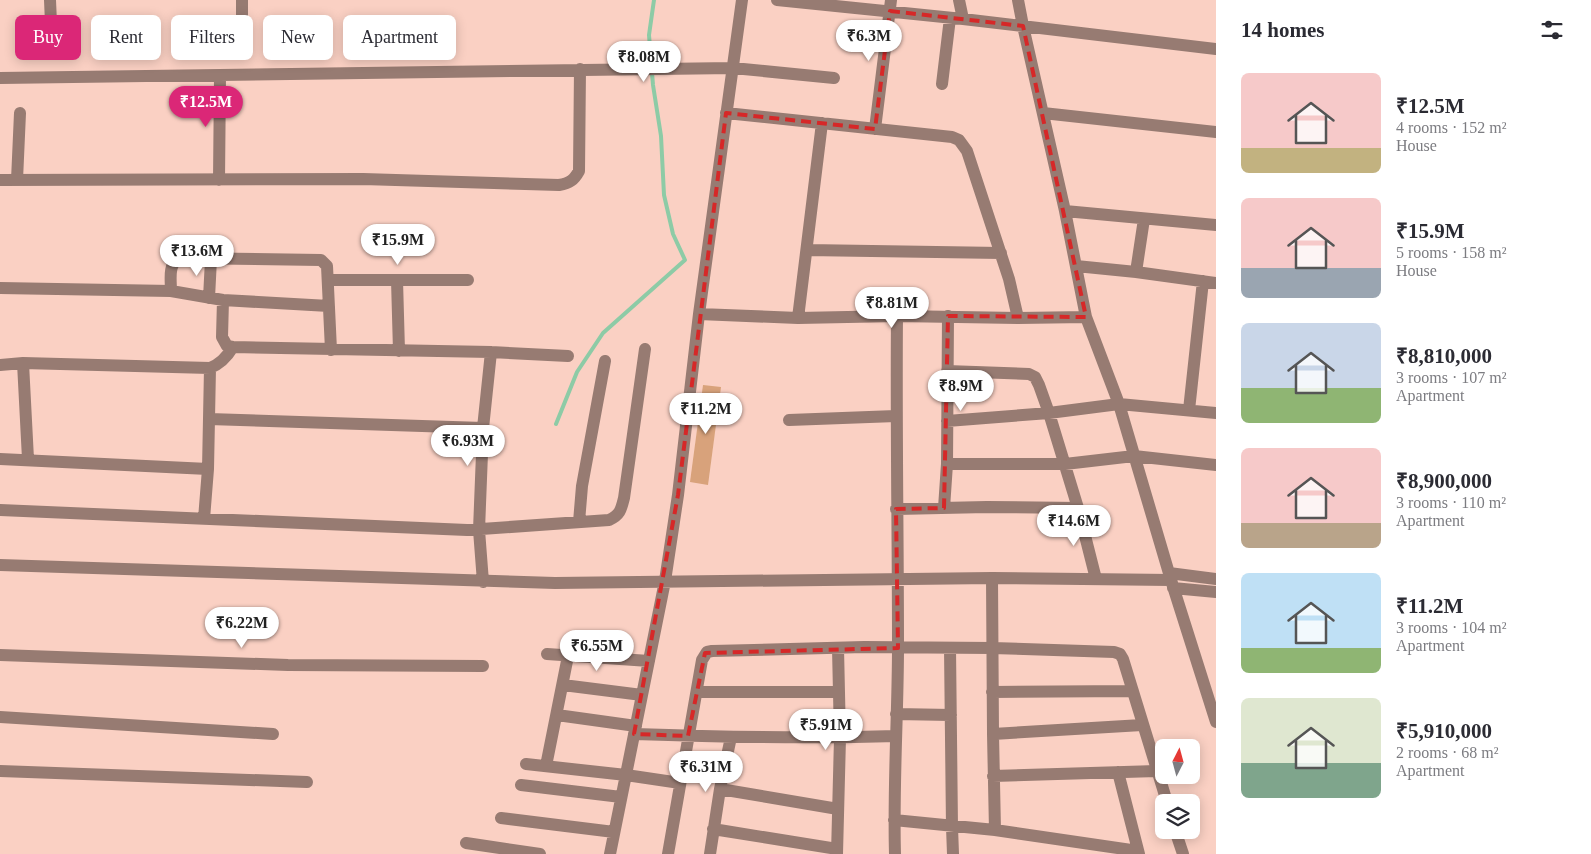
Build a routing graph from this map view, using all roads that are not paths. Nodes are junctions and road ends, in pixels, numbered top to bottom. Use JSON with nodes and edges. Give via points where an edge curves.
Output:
{"nodes":[{"id":1,"x":50,"y":0,"type":"edge"},
{"id":2,"x":242,"y":0,"type":"edge"},
{"id":3,"x":742,"y":0,"type":"edge"},
{"id":4,"x":777,"y":0,"type":"edge"},
{"id":5,"x":959,"y":0,"type":"edge"},
{"id":6,"x":1018,"y":0,"type":"edge"},
{"id":7,"x":813,"y":2,"type":"edge"},
{"id":8,"x":890,"y":6,"type":"edge"},
{"id":9,"x":51,"y":15,"type":"edge"},
{"id":10,"x":242,"y":15,"type":"edge"},
{"id":11,"x":956,"y":19,"type":"junction"},
{"id":12,"x":1023,"y":26,"type":"junction"},
{"id":13,"x":1216,"y":49,"type":"edge"},
{"id":14,"x":733,"y":68,"type":"junction"},
{"id":15,"x":580,"y":69,"type":"junction"},
{"id":16,"x":220,"y":76,"type":"junction"},
{"id":17,"x":0,"y":78,"type":"edge"},
{"id":18,"x":834,"y":78,"type":"dead end"},
{"id":19,"x":942,"y":84,"type":"dead end"},
{"id":20,"x":1043,"y":112,"type":"junction"},
{"id":21,"x":20,"y":113,"type":"dead end"},
{"id":22,"x":726,"y":113,"type":"junction"},
{"id":23,"x":822,"y":123,"type":"junction"},
{"id":24,"x":875,"y":129,"type":"junction"},
{"id":25,"x":1216,"y":132,"type":"edge"},
{"id":26,"x":0,"y":180,"type":"edge"},
{"id":27,"x":17,"y":180,"type":"junction"},
{"id":28,"x":219,"y":180,"type":"junction"},
{"id":29,"x":1065,"y":211,"type":"junction"},
{"id":30,"x":1144,"y":219,"type":"junction"},
{"id":31,"x":1216,"y":226,"type":"edge"},
{"id":32,"x":807,"y":250,"type":"junction"},
{"id":33,"x":1001,"y":253,"type":"junction"},
{"id":34,"x":211,"y":258,"type":"junction"},
{"id":35,"x":1076,"y":266,"type":"junction"},
{"id":36,"x":1136,"y":272,"type":"junction"},
{"id":37,"x":328,"y":280,"type":"junction"},
{"id":38,"x":397,"y":280,"type":"junction"},
{"id":39,"x":468,"y":280,"type":"dead end"},
{"id":40,"x":1210,"y":282,"type":"edge"},
{"id":41,"x":0,"y":288,"type":"edge"},
{"id":42,"x":171,"y":291,"type":"junction"},
{"id":43,"x":209,"y":298,"type":"junction"},
{"id":44,"x":223,"y":300,"type":"junction"},
{"id":45,"x":329,"y":306,"type":"junction"},
{"id":46,"x":699,"y":314,"type":"junction"},
{"id":47,"x":897,"y":316,"type":"junction"},
{"id":48,"x":948,"y":316,"type":"junction"},
{"id":49,"x":1086,"y":317,"type":"junction"},
{"id":50,"x":798,"y":318,"type":"junction"},
{"id":51,"x":1018,"y":318,"type":"junction"},
{"id":52,"x":233,"y":347,"type":"junction"},
{"id":53,"x":646,"y":349,"type":"dead end"},
{"id":54,"x":331,"y":350,"type":"junction"},
{"id":55,"x":399,"y":350,"type":"junction"},
{"id":56,"x":491,"y":352,"type":"junction"},
{"id":57,"x":568,"y":356,"type":"dead end"},
{"id":58,"x":605,"y":361,"type":"dead end"},
{"id":59,"x":23,"y":363,"type":"junction"},
{"id":60,"x":0,"y":365,"type":"edge"},
{"id":61,"x":210,"y":368,"type":"junction"},
{"id":62,"x":948,"y":372,"type":"junction"},
{"id":63,"x":1119,"y":404,"type":"junction"},
{"id":64,"x":1189,"y":410,"type":"junction"},
{"id":65,"x":1049,"y":413,"type":"junction"},
{"id":66,"x":1216,"y":413,"type":"edge"},
{"id":67,"x":896,"y":416,"type":"junction"},
{"id":68,"x":209,"y":419,"type":"junction"},
{"id":69,"x":789,"y":420,"type":"dead end"},
{"id":70,"x":947,"y":421,"type":"junction"},
{"id":71,"x":483,"y":428,"type":"junction"},
{"id":72,"x":1134,"y":456,"type":"junction"},
{"id":73,"x":0,"y":459,"type":"edge"},
{"id":74,"x":28,"y":460,"type":"junction"},
{"id":75,"x":947,"y":464,"type":"junction"},
{"id":76,"x":1065,"y":464,"type":"junction"},
{"id":77,"x":1216,"y":466,"type":"edge"},
{"id":78,"x":208,"y":469,"type":"junction"},
{"id":79,"x":944,"y":508,"type":"junction"},
{"id":80,"x":1078,"y":508,"type":"junction"},
{"id":81,"x":896,"y":509,"type":"junction"},
{"id":82,"x":0,"y":510,"type":"edge"},
{"id":83,"x":204,"y":519,"type":"junction"},
{"id":84,"x":579,"y":522,"type":"junction"},
{"id":85,"x":479,"y":530,"type":"junction"},
{"id":86,"x":0,"y":566,"type":"edge"},
{"id":87,"x":992,"y":578,"type":"junction"},
{"id":88,"x":897,"y":579,"type":"junction"},
{"id":89,"x":1096,"y":579,"type":"junction"},
{"id":90,"x":1216,"y":579,"type":"edge"},
{"id":91,"x":1171,"y":580,"type":"junction"},
{"id":92,"x":665,"y":581,"type":"junction"},
{"id":93,"x":483,"y":582,"type":"junction"},
{"id":94,"x":1216,"y":592,"type":"edge"},
{"id":95,"x":838,"y":648,"type":"junction"},
{"id":96,"x":898,"y":648,"type":"junction"},
{"id":97,"x":950,"y":648,"type":"junction"},
{"id":98,"x":992,"y":648,"type":"junction"},
{"id":99,"x":547,"y":654,"type":"dead end"},
{"id":100,"x":0,"y":655,"type":"edge"},
{"id":101,"x":568,"y":656,"type":"junction"},
{"id":102,"x":649,"y":661,"type":"junction"},
{"id":103,"x":483,"y":666,"type":"dead end"},
{"id":104,"x":563,"y":685,"type":"junction"},
{"id":105,"x":1133,"y":691,"type":"junction"},
{"id":106,"x":697,"y":692,"type":"junction"},
{"id":107,"x":839,"y":692,"type":"junction"},
{"id":108,"x":992,"y":692,"type":"junction"},
{"id":109,"x":642,"y":694,"type":"junction"},
{"id":110,"x":896,"y":714,"type":"junction"},
{"id":111,"x":557,"y":715,"type":"junction"},
{"id":112,"x":951,"y":715,"type":"junction"},
{"id":113,"x":0,"y":718,"type":"edge"},
{"id":114,"x":1216,"y":722,"type":"edge"},
{"id":115,"x":1142,"y":725,"type":"junction"},
{"id":116,"x":635,"y":730,"type":"junction"},
{"id":117,"x":273,"y":734,"type":"dead end"},
{"id":118,"x":993,"y":734,"type":"junction"},
{"id":119,"x":688,"y":736,"type":"junction"},
{"id":120,"x":896,"y":736,"type":"junction"},
{"id":121,"x":731,"y":737,"type":"junction"},
{"id":122,"x":840,"y":738,"type":"junction"},
{"id":123,"x":526,"y":764,"type":"dead end"},
{"id":124,"x":1155,"y":765,"type":"edge"},
{"id":125,"x":546,"y":766,"type":"junction"},
{"id":126,"x":0,"y":771,"type":"edge"},
{"id":127,"x":1155,"y":771,"type":"edge"},
{"id":128,"x":1118,"y":772,"type":"junction"},
{"id":129,"x":626,"y":775,"type":"junction"},
{"id":130,"x":994,"y":776,"type":"junction"},
{"id":131,"x":307,"y":782,"type":"dead end"},
{"id":132,"x":680,"y":784,"type":"junction"},
{"id":133,"x":521,"y":785,"type":"dead end"},
{"id":134,"x":720,"y":789,"type":"junction"},
{"id":135,"x":621,"y":797,"type":"junction"},
{"id":136,"x":838,"y":809,"type":"junction"},
{"id":137,"x":501,"y":818,"type":"dead end"},
{"id":138,"x":894,"y":820,"type":"junction"},
{"id":139,"x":952,"y":826,"type":"junction"},
{"id":140,"x":713,"y":829,"type":"junction"},
{"id":141,"x":996,"y":830,"type":"junction"},
{"id":142,"x":614,"y":832,"type":"junction"},
{"id":143,"x":1178,"y":839,"type":"edge"},
{"id":144,"x":466,"y":843,"type":"dead end"},
{"id":145,"x":837,"y":851,"type":"edge"},
{"id":146,"x":1139,"y":853,"type":"edge"},
{"id":147,"x":540,"y":854,"type":"edge"},
{"id":148,"x":610,"y":854,"type":"edge"},
{"id":149,"x":668,"y":854,"type":"edge"},
{"id":150,"x":710,"y":854,"type":"edge"},
{"id":151,"x":894,"y":854,"type":"edge"},
{"id":152,"x":954,"y":854,"type":"edge"},
{"id":153,"x":1183,"y":854,"type":"edge"}],
"edges":[{"from":1,"to":9,"type":"street"},
{"from":2,"to":10,"type":"street"},
{"from":3,"to":14,"type":"street"},
{"from":4,"to":7,"type":"street"},
{"from":5,"to":11,"type":"street"},
{"from":6,"to":12,"type":"street"},
{"from":7,"to":8,"type":"street"},
{"from":8,"to":11,"type":"street"},
{"from":8,"to":24,"type":"street"},
{"from":11,"to":12,"type":"street"},
{"from":11,"to":19,"type":"street"},
{"from":12,"to":13,"type":"street"},
{"from":12,"to":20,"type":"street"},
{"from":14,"to":15,"type":"street"},
{"from":14,"to":18,"type":"street"},
{"from":14,"to":22,"type":"street"},
{"from":15,"to":16,"type":"street"},
{"from":15,"to":28,"type":"street","via":[[579,171],[567,184],[363,179]]},
{"from":16,"to":17,"type":"street"},
{"from":16,"to":28,"type":"street"},
{"from":20,"to":25,"type":"street"},
{"from":20,"to":29,"type":"street"},
{"from":21,"to":27,"type":"street"},
{"from":22,"to":23,"type":"street"},
{"from":22,"to":46,"type":"street"},
{"from":23,"to":24,"type":"street"},
{"from":23,"to":32,"type":"street"},
{"from":24,"to":33,"type":"street","via":[[959,140],[967,151]]},
{"from":26,"to":27,"type":"street"},
{"from":27,"to":28,"type":"street"},
{"from":29,"to":30,"type":"street"},
{"from":29,"to":35,"type":"street"},
{"from":30,"to":31,"type":"street"},
{"from":30,"to":36,"type":"street"},
{"from":32,"to":33,"type":"street"},
{"from":32,"to":50,"type":"street"},
{"from":33,"to":51,"type":"street"},
{"from":34,"to":37,"type":"street","via":[[321,260],[327,266]]},
{"from":34,"to":42,"type":"street","via":[[178,258],[171,267]]},
{"from":34,"to":43,"type":"street"},
{"from":35,"to":36,"type":"street"},
{"from":35,"to":49,"type":"street"},
{"from":36,"to":40,"type":"street"},
{"from":37,"to":38,"type":"street"},
{"from":37,"to":45,"type":"street"},
{"from":38,"to":39,"type":"street"},
{"from":38,"to":55,"type":"street"},
{"from":40,"to":64,"type":"street"},
{"from":41,"to":42,"type":"street"},
{"from":42,"to":43,"type":"street"},
{"from":43,"to":44,"type":"street"},
{"from":44,"to":45,"type":"street"},
{"from":44,"to":52,"type":"street","via":[[222,337],[227,346]]},
{"from":45,"to":54,"type":"street"},
{"from":46,"to":50,"type":"street"},
{"from":46,"to":92,"type":"street"},
{"from":47,"to":48,"type":"street"},
{"from":47,"to":50,"type":"street"},
{"from":47,"to":67,"type":"street"},
{"from":48,"to":51,"type":"street"},
{"from":48,"to":62,"type":"street"},
{"from":49,"to":51,"type":"street"},
{"from":49,"to":63,"type":"street"},
{"from":52,"to":54,"type":"street"},
{"from":52,"to":61,"type":"street"},
{"from":53,"to":84,"type":"street","via":[[621,511],[608,520]]},
{"from":54,"to":55,"type":"street"},
{"from":55,"to":56,"type":"street"},
{"from":56,"to":57,"type":"street"},
{"from":56,"to":71,"type":"street"},
{"from":58,"to":84,"type":"street","via":[[582,486]]},
{"from":59,"to":60,"type":"street"},
{"from":59,"to":61,"type":"street"},
{"from":59,"to":74,"type":"street"},
{"from":61,"to":68,"type":"street"},
{"from":62,"to":65,"type":"street","via":[[1029,374],[1039,384]]},
{"from":62,"to":70,"type":"street"},
{"from":63,"to":64,"type":"street"},
{"from":63,"to":65,"type":"street"},
{"from":63,"to":72,"type":"street"},
{"from":64,"to":66,"type":"street"},
{"from":65,"to":70,"type":"street"},
{"from":65,"to":76,"type":"street"},
{"from":67,"to":69,"type":"street"},
{"from":67,"to":81,"type":"street"},
{"from":68,"to":71,"type":"street"},
{"from":68,"to":78,"type":"street"},
{"from":70,"to":75,"type":"street"},
{"from":71,"to":85,"type":"street"},
{"from":72,"to":76,"type":"street"},
{"from":72,"to":77,"type":"street"},
{"from":72,"to":91,"type":"street"},
{"from":73,"to":74,"type":"street"},
{"from":74,"to":78,"type":"street"},
{"from":75,"to":76,"type":"street"},
{"from":75,"to":79,"type":"street"},
{"from":76,"to":80,"type":"street"},
{"from":78,"to":83,"type":"street"},
{"from":79,"to":80,"type":"street"},
{"from":79,"to":81,"type":"street"},
{"from":80,"to":89,"type":"street"},
{"from":81,"to":88,"type":"street"},
{"from":82,"to":83,"type":"street"},
{"from":83,"to":85,"type":"street"},
{"from":84,"to":85,"type":"street"},
{"from":85,"to":93,"type":"street"},
{"from":86,"to":93,"type":"street"},
{"from":87,"to":88,"type":"street"},
{"from":87,"to":89,"type":"street"},
{"from":87,"to":98,"type":"street"},
{"from":88,"to":92,"type":"street"},
{"from":88,"to":96,"type":"street"},
{"from":89,"to":91,"type":"street"},
{"from":90,"to":91,"type":"street"},
{"from":91,"to":94,"type":"street"},
{"from":91,"to":114,"type":"street"},
{"from":92,"to":93,"type":"street"},
{"from":92,"to":102,"type":"street"},
{"from":95,"to":96,"type":"street"},
{"from":95,"to":106,"type":"street","via":[[707,652],[702,660]]},
{"from":95,"to":107,"type":"street"},
{"from":96,"to":97,"type":"street"},
{"from":96,"to":110,"type":"street"},
{"from":97,"to":98,"type":"street"},
{"from":97,"to":112,"type":"street"},
{"from":98,"to":105,"type":"street","via":[[1114,652],[1123,659]]},
{"from":98,"to":108,"type":"street"},
{"from":99,"to":101,"type":"street"},
{"from":100,"to":103,"type":"street","via":[[288,665]]},
{"from":101,"to":102,"type":"street"},
{"from":101,"to":104,"type":"street"},
{"from":102,"to":109,"type":"street"},
{"from":104,"to":109,"type":"street"},
{"from":104,"to":111,"type":"street"},
{"from":105,"to":108,"type":"street"},
{"from":105,"to":115,"type":"street"},
{"from":106,"to":107,"type":"street"},
{"from":106,"to":119,"type":"street"},
{"from":107,"to":122,"type":"street"},
{"from":108,"to":118,"type":"street"},
{"from":109,"to":116,"type":"street"},
{"from":110,"to":112,"type":"street"},
{"from":110,"to":120,"type":"street"},
{"from":111,"to":116,"type":"street"},
{"from":111,"to":125,"type":"street"},
{"from":112,"to":139,"type":"street"},
{"from":113,"to":117,"type":"street"},
{"from":115,"to":118,"type":"street"},
{"from":115,"to":124,"type":"street"},
{"from":116,"to":119,"type":"street"},
{"from":116,"to":129,"type":"street"},
{"from":118,"to":130,"type":"street"},
{"from":119,"to":121,"type":"street"},
{"from":119,"to":132,"type":"street"},
{"from":120,"to":122,"type":"street"},
{"from":120,"to":138,"type":"street"},
{"from":121,"to":122,"type":"street"},
{"from":121,"to":134,"type":"street"},
{"from":122,"to":136,"type":"street"},
{"from":123,"to":125,"type":"street"},
{"from":125,"to":129,"type":"street"},
{"from":126,"to":131,"type":"street"},
{"from":127,"to":128,"type":"street"},
{"from":128,"to":130,"type":"street"},
{"from":128,"to":146,"type":"street"},
{"from":129,"to":132,"type":"street"},
{"from":129,"to":135,"type":"street"},
{"from":130,"to":141,"type":"street"},
{"from":132,"to":149,"type":"street"},
{"from":133,"to":135,"type":"street"},
{"from":134,"to":136,"type":"street"},
{"from":134,"to":140,"type":"street"},
{"from":135,"to":142,"type":"street"},
{"from":136,"to":145,"type":"street"},
{"from":137,"to":142,"type":"street"},
{"from":138,"to":139,"type":"street"},
{"from":138,"to":151,"type":"street"},
{"from":139,"to":141,"type":"street"},
{"from":139,"to":152,"type":"street"},
{"from":140,"to":145,"type":"street"},
{"from":140,"to":150,"type":"street"},
{"from":141,"to":146,"type":"street"},
{"from":142,"to":148,"type":"street"},
{"from":143,"to":153,"type":"street"},
{"from":144,"to":147,"type":"street"}]}
